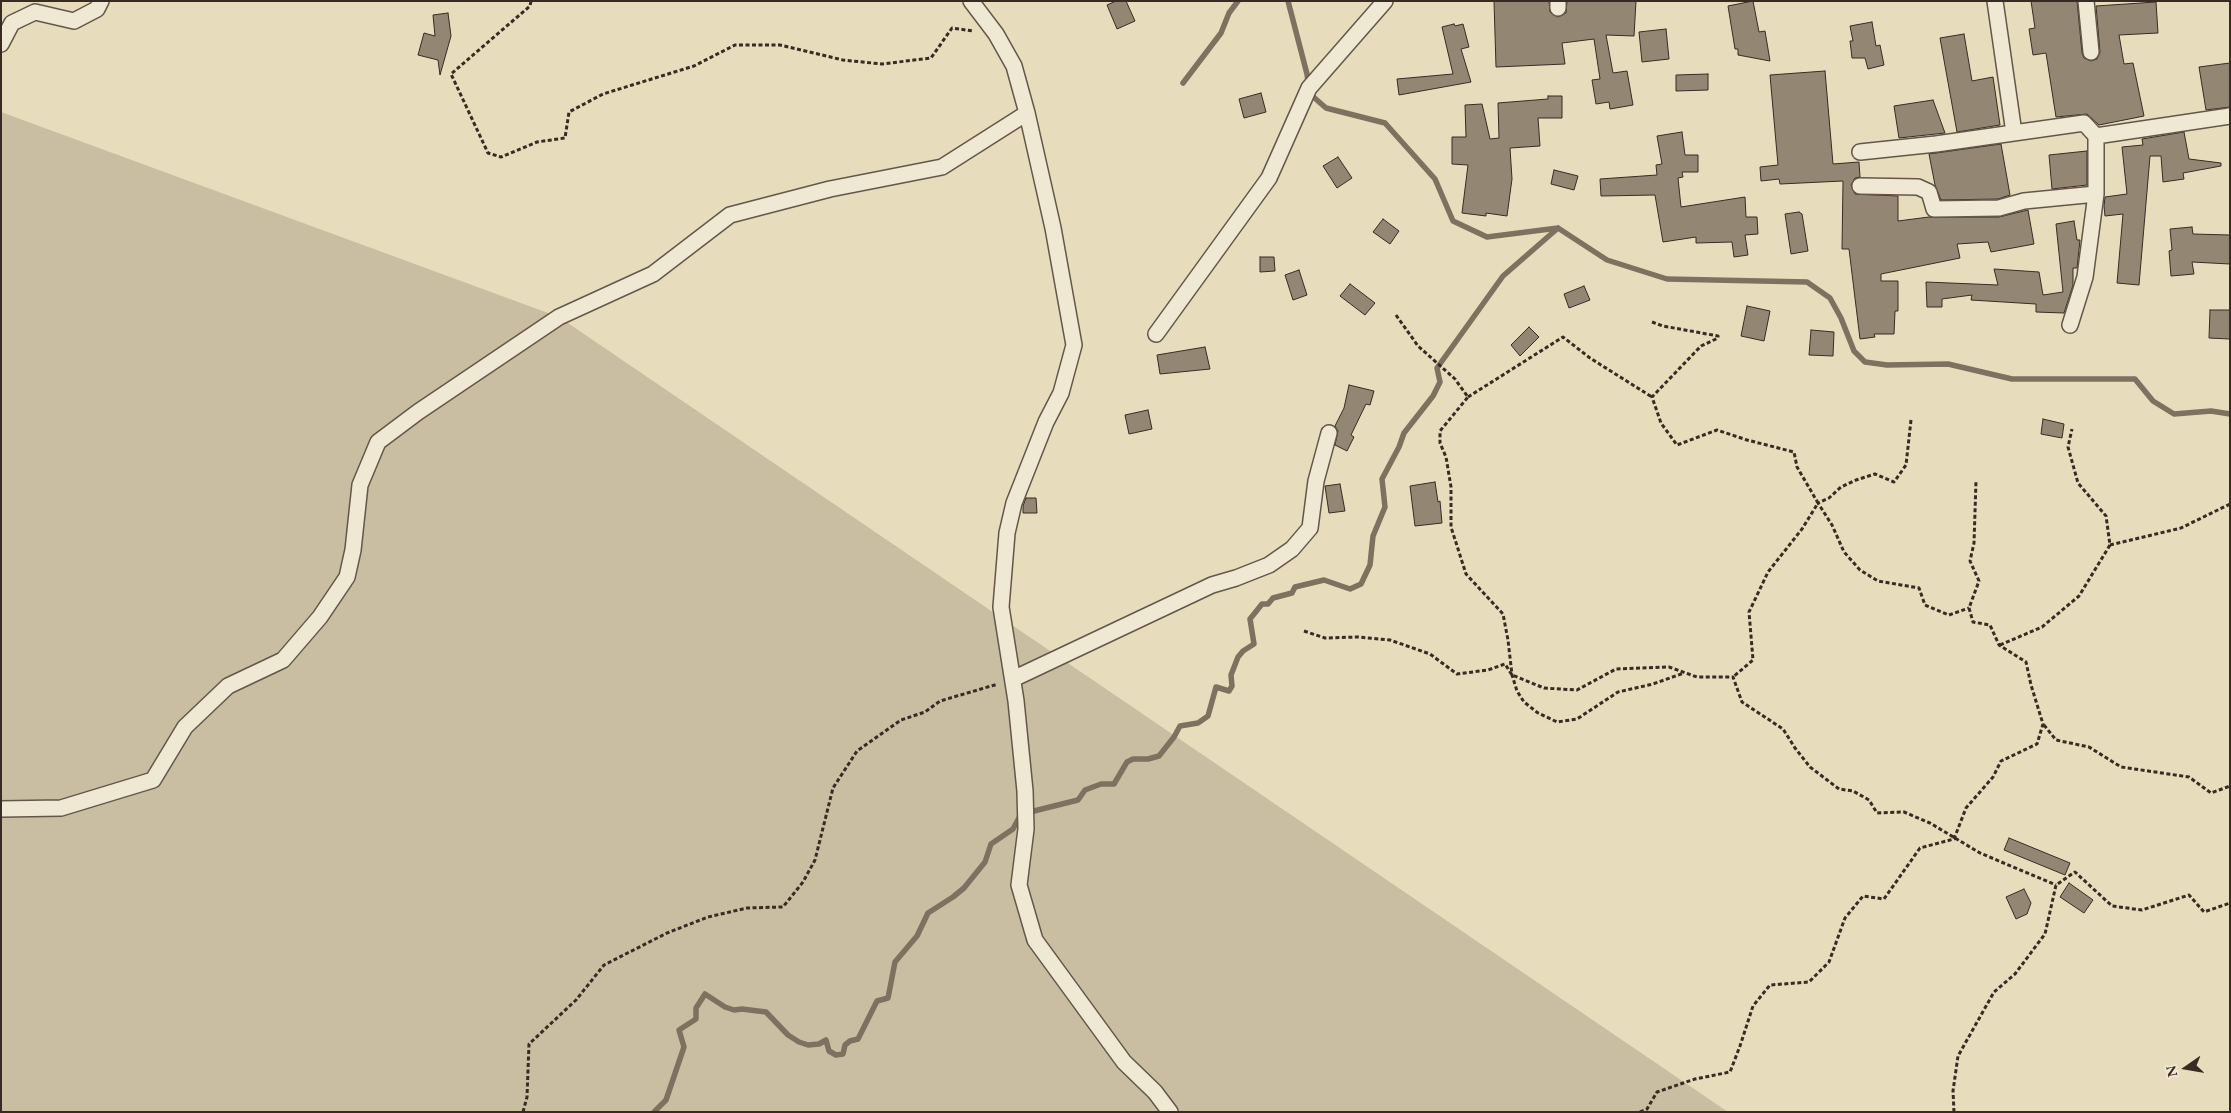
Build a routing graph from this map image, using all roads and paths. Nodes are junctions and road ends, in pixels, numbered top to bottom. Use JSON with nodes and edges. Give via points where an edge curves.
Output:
{"nodes":[{"id":1,"x":101,"y":1,"type":"edge"},
{"id":2,"x":531,"y":1,"type":"edge"},
{"id":3,"x":972,"y":1,"type":"edge"},
{"id":4,"x":1385,"y":1,"type":"edge"},
{"id":5,"x":1995,"y":1,"type":"edge"},
{"id":6,"x":2086,"y":1,"type":"edge"},
{"id":7,"x":996,"y":34,"type":"junction"},
{"id":8,"x":1,"y":44,"type":"edge"},
{"id":9,"x":2091,"y":52,"type":"dead end"},
{"id":10,"x":1028,"y":113,"type":"junction"},
{"id":11,"x":2230,"y":116,"type":"edge"},
{"id":12,"x":2014,"y":133,"type":"junction"},
{"id":13,"x":2096,"y":136,"type":"junction"},
{"id":14,"x":1860,"y":152,"type":"dead end"},
{"id":15,"x":1860,"y":186,"type":"dead end"},
{"id":16,"x":2096,"y":194,"type":"junction"},
{"id":17,"x":1396,"y":315,"type":"dead end"},
{"id":18,"x":1652,"y":322,"type":"dead end"},
{"id":19,"x":2070,"y":325,"type":"dead end"},
{"id":20,"x":1156,"y":334,"type":"dead end"},
{"id":21,"x":1468,"y":397,"type":"junction"},
{"id":22,"x":1652,"y":397,"type":"junction"},
{"id":23,"x":1911,"y":420,"type":"dead end"},
{"id":24,"x":2072,"y":429,"type":"dead end"},
{"id":25,"x":1329,"y":434,"type":"dead end"},
{"id":26,"x":1976,"y":482,"type":"dead end"},
{"id":27,"x":1818,"y":503,"type":"junction"},
{"id":28,"x":2230,"y":504,"type":"edge"},
{"id":29,"x":2110,"y":545,"type":"junction"},
{"id":30,"x":1970,"y":608,"type":"junction"},
{"id":31,"x":1304,"y":631,"type":"dead end"},
{"id":32,"x":1999,"y":645,"type":"junction"},
{"id":33,"x":1684,"y":673,"type":"junction"},
{"id":34,"x":1512,"y":675,"type":"junction"},
{"id":35,"x":1733,"y":677,"type":"junction"},
{"id":36,"x":1013,"y":679,"type":"junction"},
{"id":37,"x":2044,"y":724,"type":"junction"},
{"id":38,"x":2230,"y":786,"type":"edge"},
{"id":39,"x":1,"y":809,"type":"edge"},
{"id":40,"x":1954,"y":839,"type":"junction"},
{"id":41,"x":2056,"y":885,"type":"junction"},
{"id":42,"x":2230,"y":903,"type":"edge"},
{"id":43,"x":523,"y":1112,"type":"edge"},
{"id":44,"x":1170,"y":1112,"type":"edge"},
{"id":45,"x":1640,"y":1112,"type":"edge"},
{"id":46,"x":1954,"y":1112,"type":"edge"}],
"edges":[{"from":1,"to":8,"type":"street","via":[[97,9],[74,21],[35,12],[12,23]]},
{"from":2,"to":7,"type":"path","via":[[530,6],[451,74],[488,153],[501,157],[537,142],[565,138],[569,112],[603,94],[694,66],[735,45],[780,45],[842,60],[882,64],[931,58],[952,28]]},
{"from":3,"to":7,"type":"street"},
{"from":4,"to":20,"type":"street","via":[[1309,88],[1268,178]]},
{"from":5,"to":12,"type":"street"},
{"from":6,"to":9,"type":"street"},
{"from":7,"to":10,"type":"street","via":[[1014,66]]},
{"from":10,"to":36,"type":"street","via":[[1074,345],[1061,393],[1014,503],[1007,533],[1001,608]]},
{"from":10,"to":39,"type":"street","via":[[942,167],[830,190],[730,216],[654,274],[559,317],[418,412],[378,442],[360,484],[347,577],[320,617],[283,660],[228,686],[185,727],[154,780],[61,808]]},
{"from":11,"to":13,"type":"street"},
{"from":12,"to":13,"type":"street","via":[[2084,123]]},
{"from":12,"to":14,"type":"street"},
{"from":13,"to":16,"type":"street"},
{"from":15,"to":16,"type":"street","via":[[1918,187],[1928,192],[1934,209],[1999,208],[2024,201]]},
{"from":16,"to":19,"type":"street","via":[[2086,277]]},
{"from":17,"to":21,"type":"path","via":[[1418,346],[1455,379]]},
{"from":18,"to":22,"type":"path","via":[[1718,338],[1701,346]]},
{"from":21,"to":22,"type":"path","via":[[1563,337]]},
{"from":21,"to":34,"type":"path","via":[[1440,431],[1451,486],[1451,527],[1466,574],[1503,614]]},
{"from":22,"to":27,"type":"path","via":[[1661,423],[1678,445],[1718,430],[1794,452],[1797,467]]},
{"from":23,"to":27,"type":"path","via":[[1906,465],[1894,482],[1875,474],[1841,487]]},
{"from":24,"to":29,"type":"path","via":[[2068,447],[2078,483],[2106,516]]},
{"from":25,"to":36,"type":"street","via":[[1316,480],[1310,528],[1292,549],[1269,565],[1212,585]]},
{"from":26,"to":30,"type":"path","via":[[1974,543],[1970,561],[1979,581]]},
{"from":27,"to":30,"type":"path","via":[[1844,552],[1860,570],[1878,581],[1919,588],[1925,605],[1949,615]]},
{"from":27,"to":35,"type":"path","via":[[1768,572],[1749,612],[1753,660]]},
{"from":28,"to":29,"type":"path","via":[[2181,528]]},
{"from":29,"to":32,"type":"path","via":[[2079,596],[2042,627]]},
{"from":30,"to":32,"type":"path","via":[[1972,622],[1990,625]]},
{"from":31,"to":34,"type":"path","via":[[1325,638],[1390,640],[1430,654],[1457,674],[1505,664]]},
{"from":32,"to":37,"type":"path","via":[[2026,662]]},
{"from":33,"to":34,"type":"path","via":[[1669,667],[1616,669],[1577,690],[1544,688]]},
{"from":33,"to":34,"type":"path","via":[[1618,692],[1576,719],[1558,722],[1524,702]]},
{"from":33,"to":35,"type":"path","via":[[1697,677]]},
{"from":35,"to":40,"type":"path","via":[[1742,702],[1783,729],[1810,767],[1839,789],[1854,791],[1869,800],[1877,813],[1904,812],[1930,823]]},
{"from":36,"to":43,"type":"path","via":[[940,701],[925,712],[900,720],[857,751],[833,788],[815,860],[783,907],[747,908],[708,917],[667,933],[604,965],[576,1000],[529,1044],[527,1097]]},
{"from":36,"to":44,"type":"street","via":[[1025,790],[1026,829],[1019,885],[1035,940],[1124,1062],[1155,1092]]},
{"from":37,"to":38,"type":"path","via":[[2056,740],[2089,747],[2121,767],[2189,777],[2211,793]]},
{"from":37,"to":40,"type":"path","via":[[2037,744],[2001,761],[1993,777],[1966,808]]},
{"from":40,"to":41,"type":"path"},
{"from":40,"to":45,"type":"path","via":[[1920,848],[1884,899],[1863,896],[1845,918],[1829,962],[1809,982],[1770,985],[1752,1006],[1730,1072],[1657,1092],[1647,1109]]},
{"from":41,"to":42,"type":"path","via":[[2075,872],[2112,906],[2142,910],[2189,895],[2204,912]]},
{"from":41,"to":46,"type":"path","via":[[2045,934],[2015,974],[1994,992],[1958,1056]]}]}
